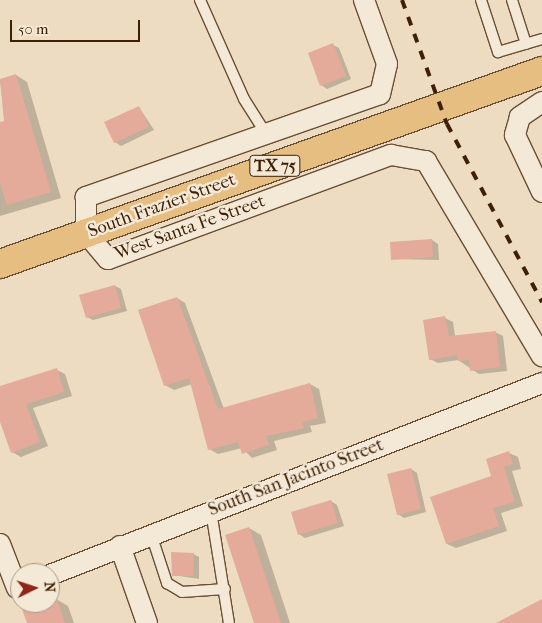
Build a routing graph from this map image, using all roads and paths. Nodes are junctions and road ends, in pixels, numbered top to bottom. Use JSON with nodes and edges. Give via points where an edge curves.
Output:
{"nodes":[{"id":1,"x":200,"y":0,"type":"edge"},
{"id":2,"x":364,"y":0,"type":"edge"},
{"id":3,"x":481,"y":0,"type":"edge"},
{"id":4,"x":512,"y":0,"type":"edge"},
{"id":5,"x":542,"y":39,"type":"edge"},
{"id":6,"x":526,"y":44,"type":"junction"},
{"id":7,"x":542,"y":71,"type":"edge"},
{"id":8,"x":542,"y":102,"type":"edge"},
{"id":9,"x":266,"y":134,"type":"junction"},
{"id":10,"x":542,"y":192,"type":"edge"},
{"id":11,"x":86,"y":233,"type":"junction"},
{"id":12,"x":0,"y":264,"type":"edge"},
{"id":13,"x":542,"y":356,"type":"edge"},
{"id":14,"x":542,"y":383,"type":"edge"},
{"id":15,"x":211,"y":511,"type":"junction"},
{"id":16,"x":151,"y":534,"type":"junction"},
{"id":17,"x":0,"y":544,"type":"edge"},
{"id":18,"x":120,"y":546,"type":"junction"},
{"id":19,"x":60,"y":571,"type":"edge"},
{"id":20,"x":10,"y":582,"type":"edge"},
{"id":21,"x":225,"y":589,"type":"junction"},
{"id":22,"x":147,"y":623,"type":"edge"},
{"id":23,"x":229,"y":623,"type":"edge"}],
"edges":[{"from":1,"to":9,"type":"lane","via":[[244,99]]},
{"from":2,"to":9,"type":"street","via":[[387,64],[380,94]]},
{"from":3,"to":6,"type":"lane","via":[[498,52]]},
{"from":4,"to":6,"type":"lane"},
{"from":5,"to":6,"type":"lane"},
{"from":7,"to":11,"type":"main road","name":"South Frazier Street","number":"TX 75"},
{"from":8,"to":10,"type":"street","via":[[520,117],[515,135]]},
{"from":9,"to":11,"type":"street","via":[[86,197]]},
{"from":11,"to":12,"type":"main road","name":"South Frazier Street","number":"TX 75"},
{"from":11,"to":13,"type":"street","name":"West Santa Fe Street","via":[[108,259],[391,155],[426,161]]},
{"from":14,"to":15,"type":"street","name":"South San Jacinto Street"},
{"from":15,"to":16,"type":"street","name":"South San Jacinto Street"},
{"from":15,"to":21,"type":"lane"},
{"from":16,"to":18,"type":"street","name":"South San Jacinto Street"},
{"from":16,"to":21,"type":"lane","via":[[167,583],[182,592]]},
{"from":17,"to":20,"type":"street"},
{"from":18,"to":19,"type":"street","name":"South San Jacinto Street"},
{"from":18,"to":22,"type":"street"},
{"from":21,"to":23,"type":"lane"}]}
